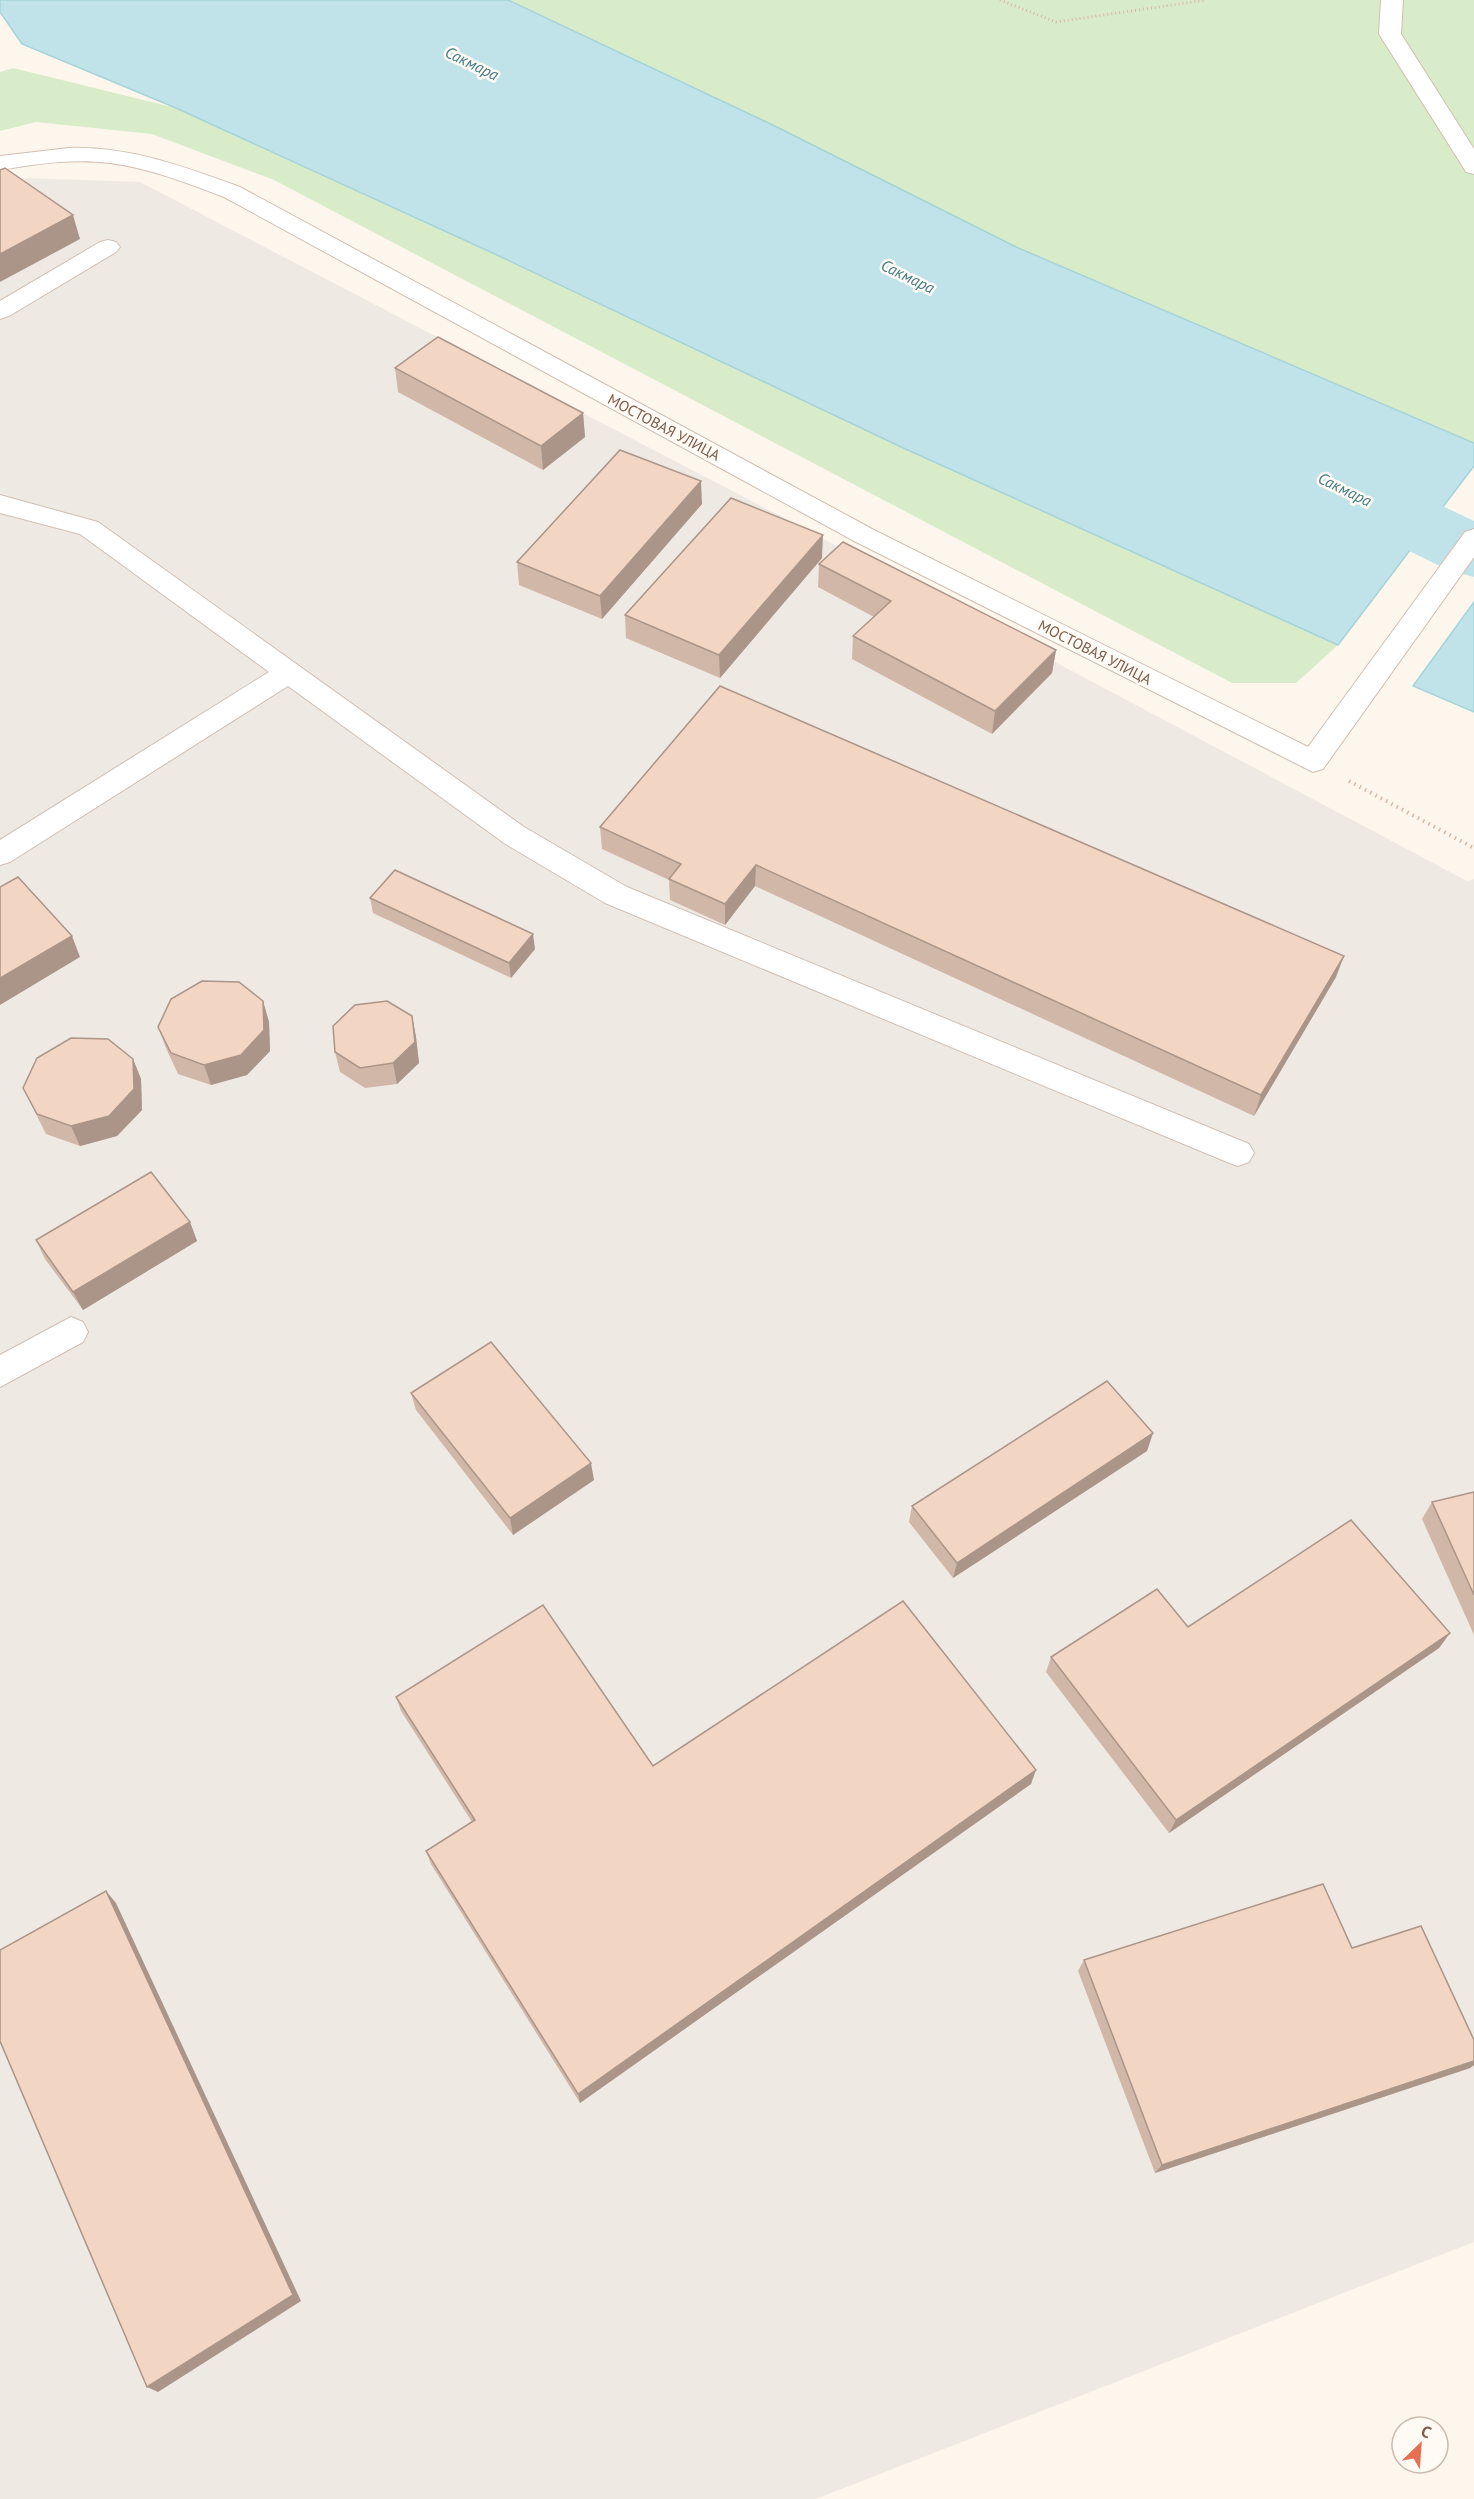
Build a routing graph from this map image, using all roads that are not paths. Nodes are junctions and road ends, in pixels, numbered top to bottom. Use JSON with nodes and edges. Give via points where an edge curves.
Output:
{"nodes":[{"id":1,"x":1392,"y":0,"type":"edge"},
{"id":2,"x":0,"y":163,"type":"edge"},
{"id":3,"x":1474,"y":167,"type":"edge"},
{"id":4,"x":108,"y":247,"type":"dead end"},
{"id":5,"x":0,"y":311,"type":"edge"},
{"id":6,"x":0,"y":504,"type":"edge"},
{"id":7,"x":1474,"y":537,"type":"edge"},
{"id":8,"x":289,"y":672,"type":"junction"},
{"id":9,"x":0,"y":854,"type":"edge"},
{"id":10,"x":1238,"y":1154,"type":"dead end"},
{"id":11,"x":71,"y":1332,"type":"dead end"},
{"id":12,"x":0,"y":1372,"type":"edge"}],
"edges":[{"from":1,"to":3,"type":"street","via":[[1390,34]]},
{"from":2,"to":7,"type":"street","name":"МОСТОВАЯ УЛИЦА","via":[[55,154],[111,156],[232,192],[865,536],[1313,762]]},
{"from":4,"to":5,"type":"street"},
{"from":6,"to":8,"type":"street","via":[[89,528]]},
{"from":8,"to":9,"type":"street"},
{"from":8,"to":10,"type":"street","via":[[514,835],[616,895]]},
{"from":11,"to":12,"type":"street"}]}
